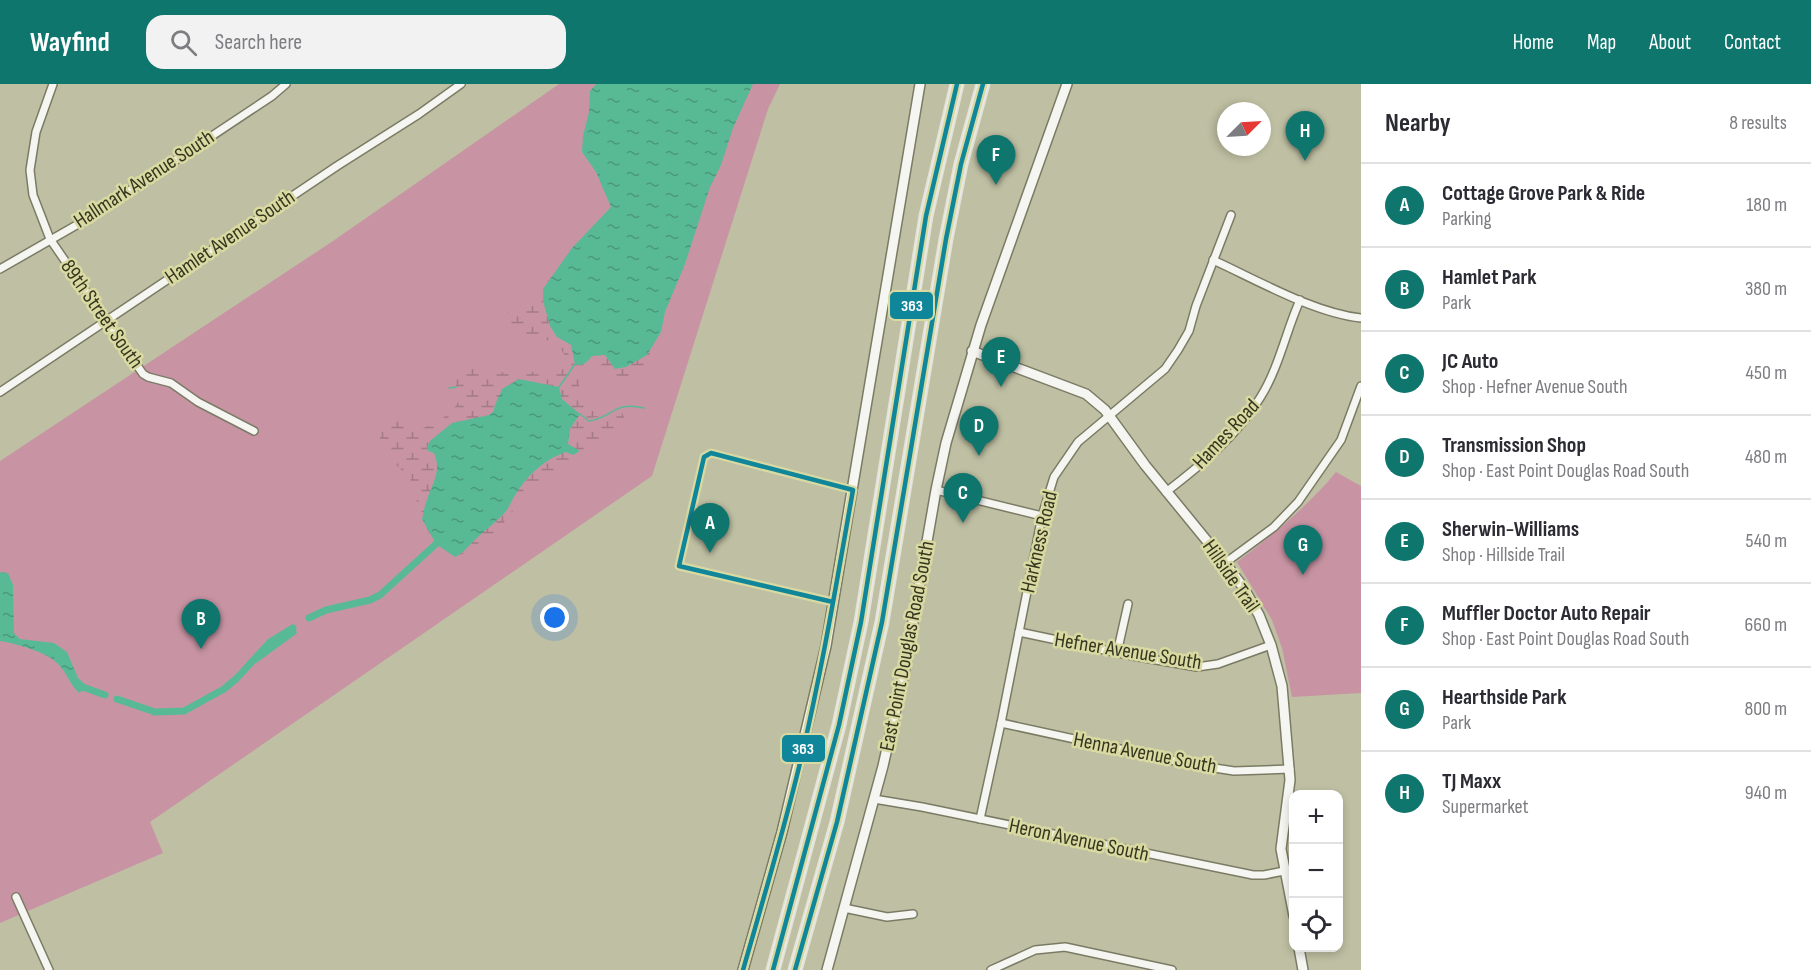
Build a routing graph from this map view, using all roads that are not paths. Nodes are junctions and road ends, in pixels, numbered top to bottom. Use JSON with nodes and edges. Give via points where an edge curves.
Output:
{"nodes":[{"id":1,"x":53,"y":84,"type":"edge"},
{"id":2,"x":286,"y":84,"type":"edge"},
{"id":3,"x":461,"y":84,"type":"edge"},
{"id":4,"x":920,"y":84,"type":"edge"},
{"id":5,"x":957,"y":84,"type":"edge"},
{"id":6,"x":982,"y":84,"type":"edge"},
{"id":7,"x":1067,"y":84,"type":"edge"},
{"id":8,"x":1231,"y":215,"type":"dead end"},
{"id":9,"x":50,"y":239,"type":"junction"},
{"id":10,"x":1213,"y":260,"type":"junction"},
{"id":11,"x":0,"y":269,"type":"edge"},
{"id":12,"x":1300,"y":300,"type":"junction"},
{"id":13,"x":1361,"y":318,"type":"edge"},
{"id":14,"x":105,"y":320,"type":"junction"},
{"id":15,"x":972,"y":351,"type":"junction"},
{"id":16,"x":1361,"y":386,"type":"edge"},
{"id":17,"x":0,"y":392,"type":"edge"},
{"id":18,"x":1110,"y":416,"type":"junction"},
{"id":19,"x":254,"y":431,"type":"dead end"},
{"id":20,"x":936,"y":489,"type":"junction"},
{"id":21,"x":1166,"y":492,"type":"junction"},
{"id":22,"x":1042,"y":516,"type":"junction"},
{"id":23,"x":1225,"y":563,"type":"junction"},
{"id":24,"x":1128,"y":604,"type":"dead end"},
{"id":25,"x":1019,"y":632,"type":"junction"},
{"id":26,"x":1271,"y":645,"type":"junction"},
{"id":27,"x":1117,"y":653,"type":"junction"},
{"id":28,"x":1001,"y":723,"type":"junction"},
{"id":29,"x":1290,"y":769,"type":"junction"},
{"id":30,"x":874,"y":799,"type":"junction"},
{"id":31,"x":980,"y":819,"type":"junction"},
{"id":32,"x":1284,"y":871,"type":"junction"},
{"id":33,"x":16,"y":897,"type":"dead end"},
{"id":34,"x":1289,"y":898,"type":"edge"},
{"id":35,"x":844,"y":908,"type":"junction"},
{"id":36,"x":913,"y":914,"type":"dead end"},
{"id":37,"x":1300,"y":952,"type":"edge"},
{"id":38,"x":49,"y":970,"type":"edge"},
{"id":39,"x":743,"y":970,"type":"edge"},
{"id":40,"x":773,"y":970,"type":"edge"},
{"id":41,"x":795,"y":970,"type":"edge"},
{"id":42,"x":827,"y":970,"type":"edge"},
{"id":43,"x":991,"y":970,"type":"edge"},
{"id":44,"x":1172,"y":970,"type":"edge"},
{"id":45,"x":1303,"y":970,"type":"edge"}],
"edges":[{"from":1,"to":9,"type":"street","name":"89th Street South","via":[[36,132],[30,170],[33,195]]},
{"from":2,"to":9,"type":"street","name":"Hallmark Avenue South","via":[[164,169]]},
{"from":3,"to":14,"type":"street","name":"Hamlet Avenue South"},
{"from":4,"to":39,"type":"street","via":[[826,646],[782,832]]},
{"from":5,"to":40,"type":"highway","via":[[926,216],[861,622],[839,725]]},
{"from":6,"to":41,"type":"highway","via":[[944,250],[882,622],[837,822]]},
{"from":7,"to":15,"type":"street","name":"East Point Douglas Road South"},
{"from":8,"to":10,"type":"street","name":"Harkness Road"},
{"from":9,"to":11,"type":"street","name":"Hallmark Avenue South"},
{"from":9,"to":14,"type":"street","name":"89th Street South"},
{"from":10,"to":12,"type":"street"},
{"from":10,"to":18,"type":"street","name":"Harkness Road","via":[[1189,331],[1178,350],[1165,369]]},
{"from":12,"to":13,"type":"street","via":[[1347,317]]},
{"from":12,"to":21,"type":"street","name":"Hames Road","via":[[1261,398],[1225,441]]},
{"from":14,"to":17,"type":"street","name":"Hamlet Avenue South"},
{"from":14,"to":19,"type":"street","name":"89th Street South","via":[[143,374],[171,383]]},
{"from":15,"to":18,"type":"street","name":"Hillside Trail","via":[[1086,394]]},
{"from":15,"to":20,"type":"street","name":"East Point Douglas Road South"},
{"from":16,"to":23,"type":"street","via":[[1341,440],[1298,502],[1274,527]]},
{"from":18,"to":21,"type":"street","name":"Hillside Trail"},
{"from":18,"to":22,"type":"street","name":"Harkness Road","via":[[1065,458],[1054,477]]},
{"from":20,"to":22,"type":"street"},
{"from":20,"to":30,"type":"street","name":"East Point Douglas Road South","via":[[904,673]]},
{"from":21,"to":23,"type":"street","name":"Hillside Trail"},
{"from":22,"to":25,"type":"street","name":"Harkness Road"},
{"from":23,"to":26,"type":"street","name":"Hillside Trail","via":[[1259,615]]},
{"from":24,"to":27,"type":"street"},
{"from":25,"to":27,"type":"street","name":"Hefner Avenue South"},
{"from":25,"to":28,"type":"street","name":"Harkness Road"},
{"from":26,"to":27,"type":"street","name":"Hefner Avenue South","via":[[1218,664],[1197,667]]},
{"from":26,"to":29,"type":"street","name":"Hillside Trail","via":[[1282,686]]},
{"from":28,"to":29,"type":"street","name":"Henna Avenue South","via":[[1189,764],[1234,771]]},
{"from":28,"to":31,"type":"street","name":"Harkness Road"},
{"from":29,"to":32,"type":"street","name":"Hillside Trail","via":[[1282,842]]},
{"from":30,"to":31,"type":"street","name":"Heron Avenue South"},
{"from":30,"to":35,"type":"street","name":"East Point Douglas Road South"},
{"from":31,"to":32,"type":"street","name":"Heron Avenue South","via":[[1253,875]]},
{"from":32,"to":34,"type":"street","name":"Hillside Trail"},
{"from":33,"to":38,"type":"street"},
{"from":35,"to":36,"type":"street","via":[[887,917]]},
{"from":35,"to":42,"type":"street","name":"East Point Douglas Road South"},
{"from":37,"to":45,"type":"street"},
{"from":43,"to":44,"type":"street","via":[[1035,950],[1065,947]]}]}
